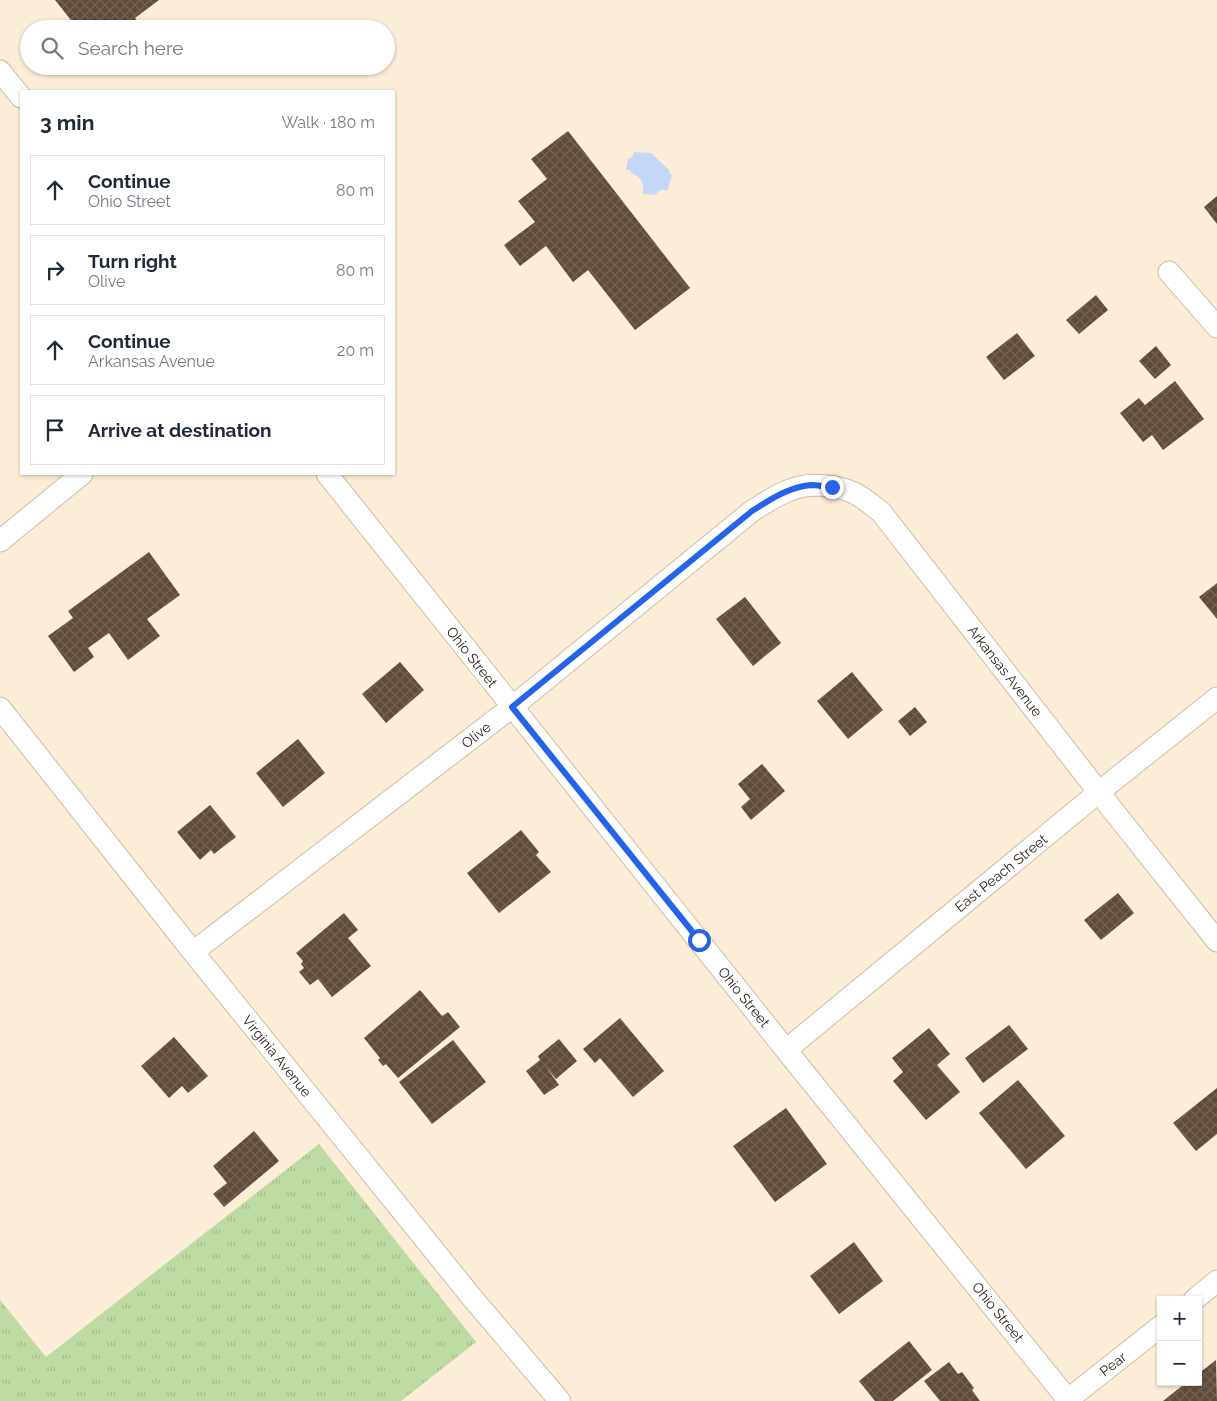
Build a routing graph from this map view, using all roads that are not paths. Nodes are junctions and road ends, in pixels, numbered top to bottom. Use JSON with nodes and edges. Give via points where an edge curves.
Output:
{"nodes":[{"id":1,"x":0,"y":71,"type":"edge"},
{"id":2,"x":20,"y":96,"type":"edge"},
{"id":3,"x":1169,"y":272,"type":"dead end"},
{"id":4,"x":1217,"y":327,"type":"edge"},
{"id":5,"x":81,"y":475,"type":"edge"},
{"id":6,"x":328,"y":475,"type":"edge"},
{"id":7,"x":752,"y":511,"type":"joint"},
{"id":8,"x":0,"y":542,"type":"edge"},
{"id":9,"x":1217,"y":698,"type":"edge"},
{"id":10,"x":512,"y":707,"type":"junction"},
{"id":11,"x":0,"y":708,"type":"edge"},
{"id":12,"x":1099,"y":792,"type":"junction"},
{"id":13,"x":1217,"y":941,"type":"edge"},
{"id":14,"x":194,"y":952,"type":"junction"},
{"id":15,"x":786,"y":1050,"type":"junction"},
{"id":16,"x":1217,"y":1281,"type":"edge"},
{"id":17,"x":1199,"y":1296,"type":"edge"},
{"id":18,"x":1157,"y":1329,"type":"edge"},
{"id":19,"x":1068,"y":1400,"type":"edge"},
{"id":20,"x":560,"y":1401,"type":"edge"}],
"edges":[{"from":1,"to":2,"type":"street"},
{"from":3,"to":4,"type":"street"},
{"from":5,"to":8,"type":"street"},
{"from":6,"to":10,"type":"street","name":"Ohio Street"},
{"from":7,"to":10,"type":"street","name":"Olive"},
{"from":7,"to":12,"type":"street","name":"Arkansas Avenue","via":[[784,492],[812,485],[852,492],[868,501],[881,512]]},
{"from":9,"to":12,"type":"street","name":"East Peach Street"},
{"from":10,"to":14,"type":"street","name":"Olive"},
{"from":10,"to":15,"type":"street","name":"Ohio Street"},
{"from":11,"to":14,"type":"street","name":"Virginia Avenue"},
{"from":12,"to":13,"type":"street","name":"Arkansas Avenue"},
{"from":12,"to":15,"type":"street","name":"East Peach Street"},
{"from":14,"to":20,"type":"street","name":"Virginia Avenue","via":[[474,1300]]},
{"from":15,"to":19,"type":"street","name":"Ohio Street"},
{"from":16,"to":17,"type":"street"},
{"from":18,"to":19,"type":"street","name":"Pear"}]}
